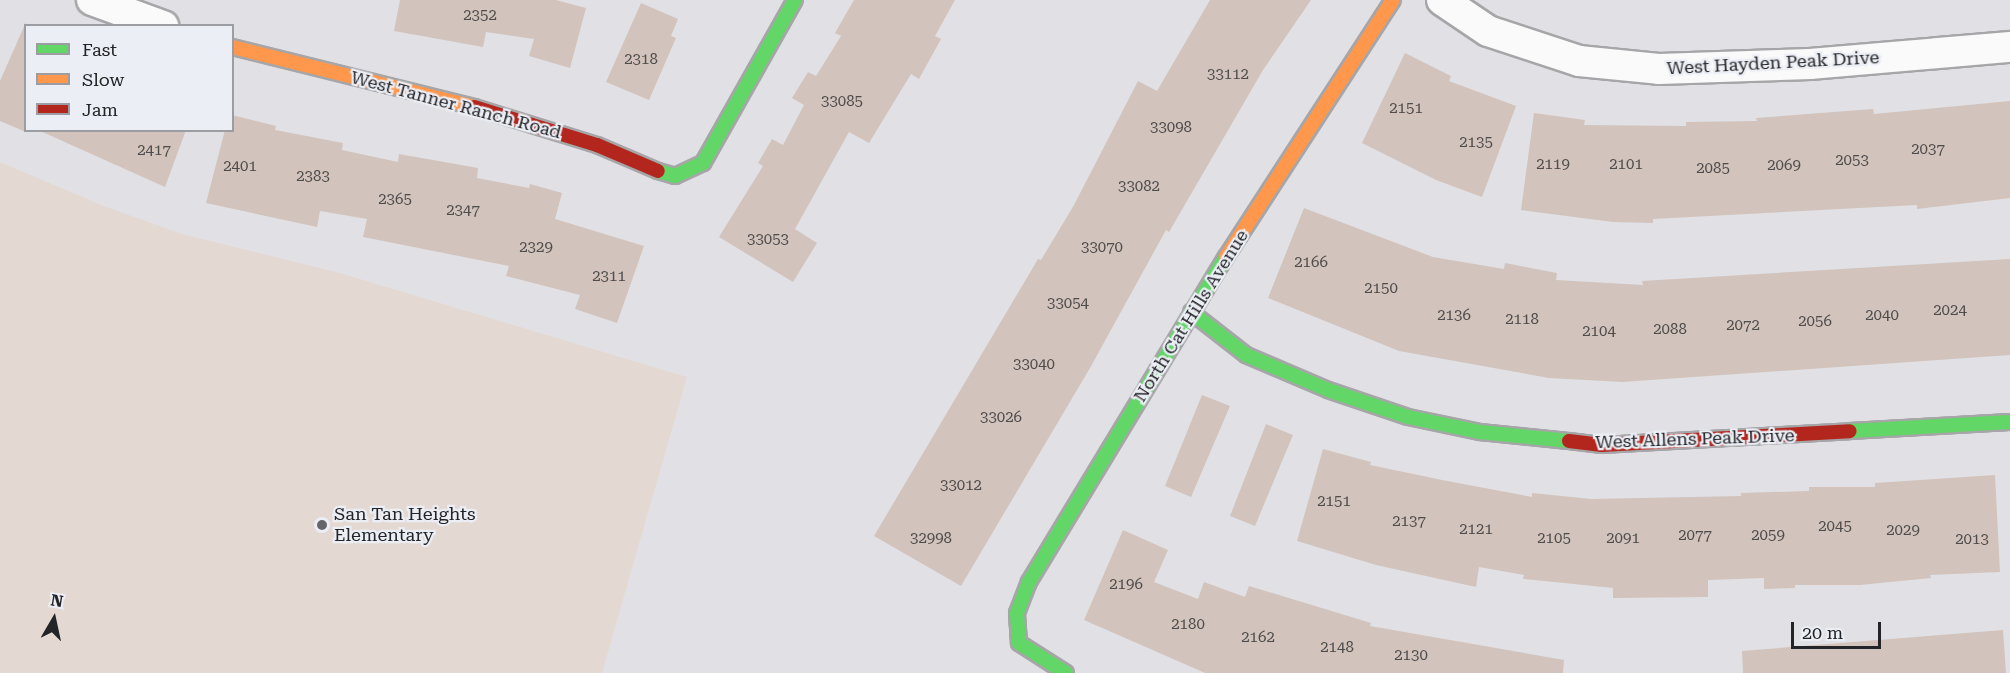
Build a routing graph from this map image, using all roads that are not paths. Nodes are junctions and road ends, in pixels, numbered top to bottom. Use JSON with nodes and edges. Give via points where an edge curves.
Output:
{"nodes":[{"id":1,"x":92,"y":0,"type":"edge"},
{"id":2,"x":795,"y":0,"type":"edge"},
{"id":3,"x":1393,"y":0,"type":"edge"},
{"id":4,"x":1442,"y":0,"type":"edge"},
{"id":5,"x":158,"y":24,"type":"edge"},
{"id":6,"x":234,"y":47,"type":"edge"},
{"id":7,"x":2010,"y":47,"type":"edge"},
{"id":8,"x":1191,"y":312,"type":"junction"},
{"id":9,"x":2010,"y":422,"type":"edge"},
{"id":10,"x":1066,"y":673,"type":"edge"}],
"edges":[{"from":1,"to":5,"type":"street"},
{"from":2,"to":6,"type":"street","name":"West Tanner Ranch Road","via":[[703,163],[675,176],[499,113]]},
{"from":3,"to":8,"type":"street","name":"North Cat Hills Avenue"},
{"from":4,"to":7,"type":"street","name":"West Hayden Peak Drive","via":[[1488,31],[1579,61],[1659,69],[1810,64]]},
{"from":8,"to":9,"type":"street","name":"West Allens Peak Drive","via":[[1246,355],[1328,390],[1408,417],[1480,432],[1602,445]]},
{"from":8,"to":10,"type":"street","name":"North Cat Hills Avenue","via":[[1029,582],[1017,613],[1019,643]]}]}
